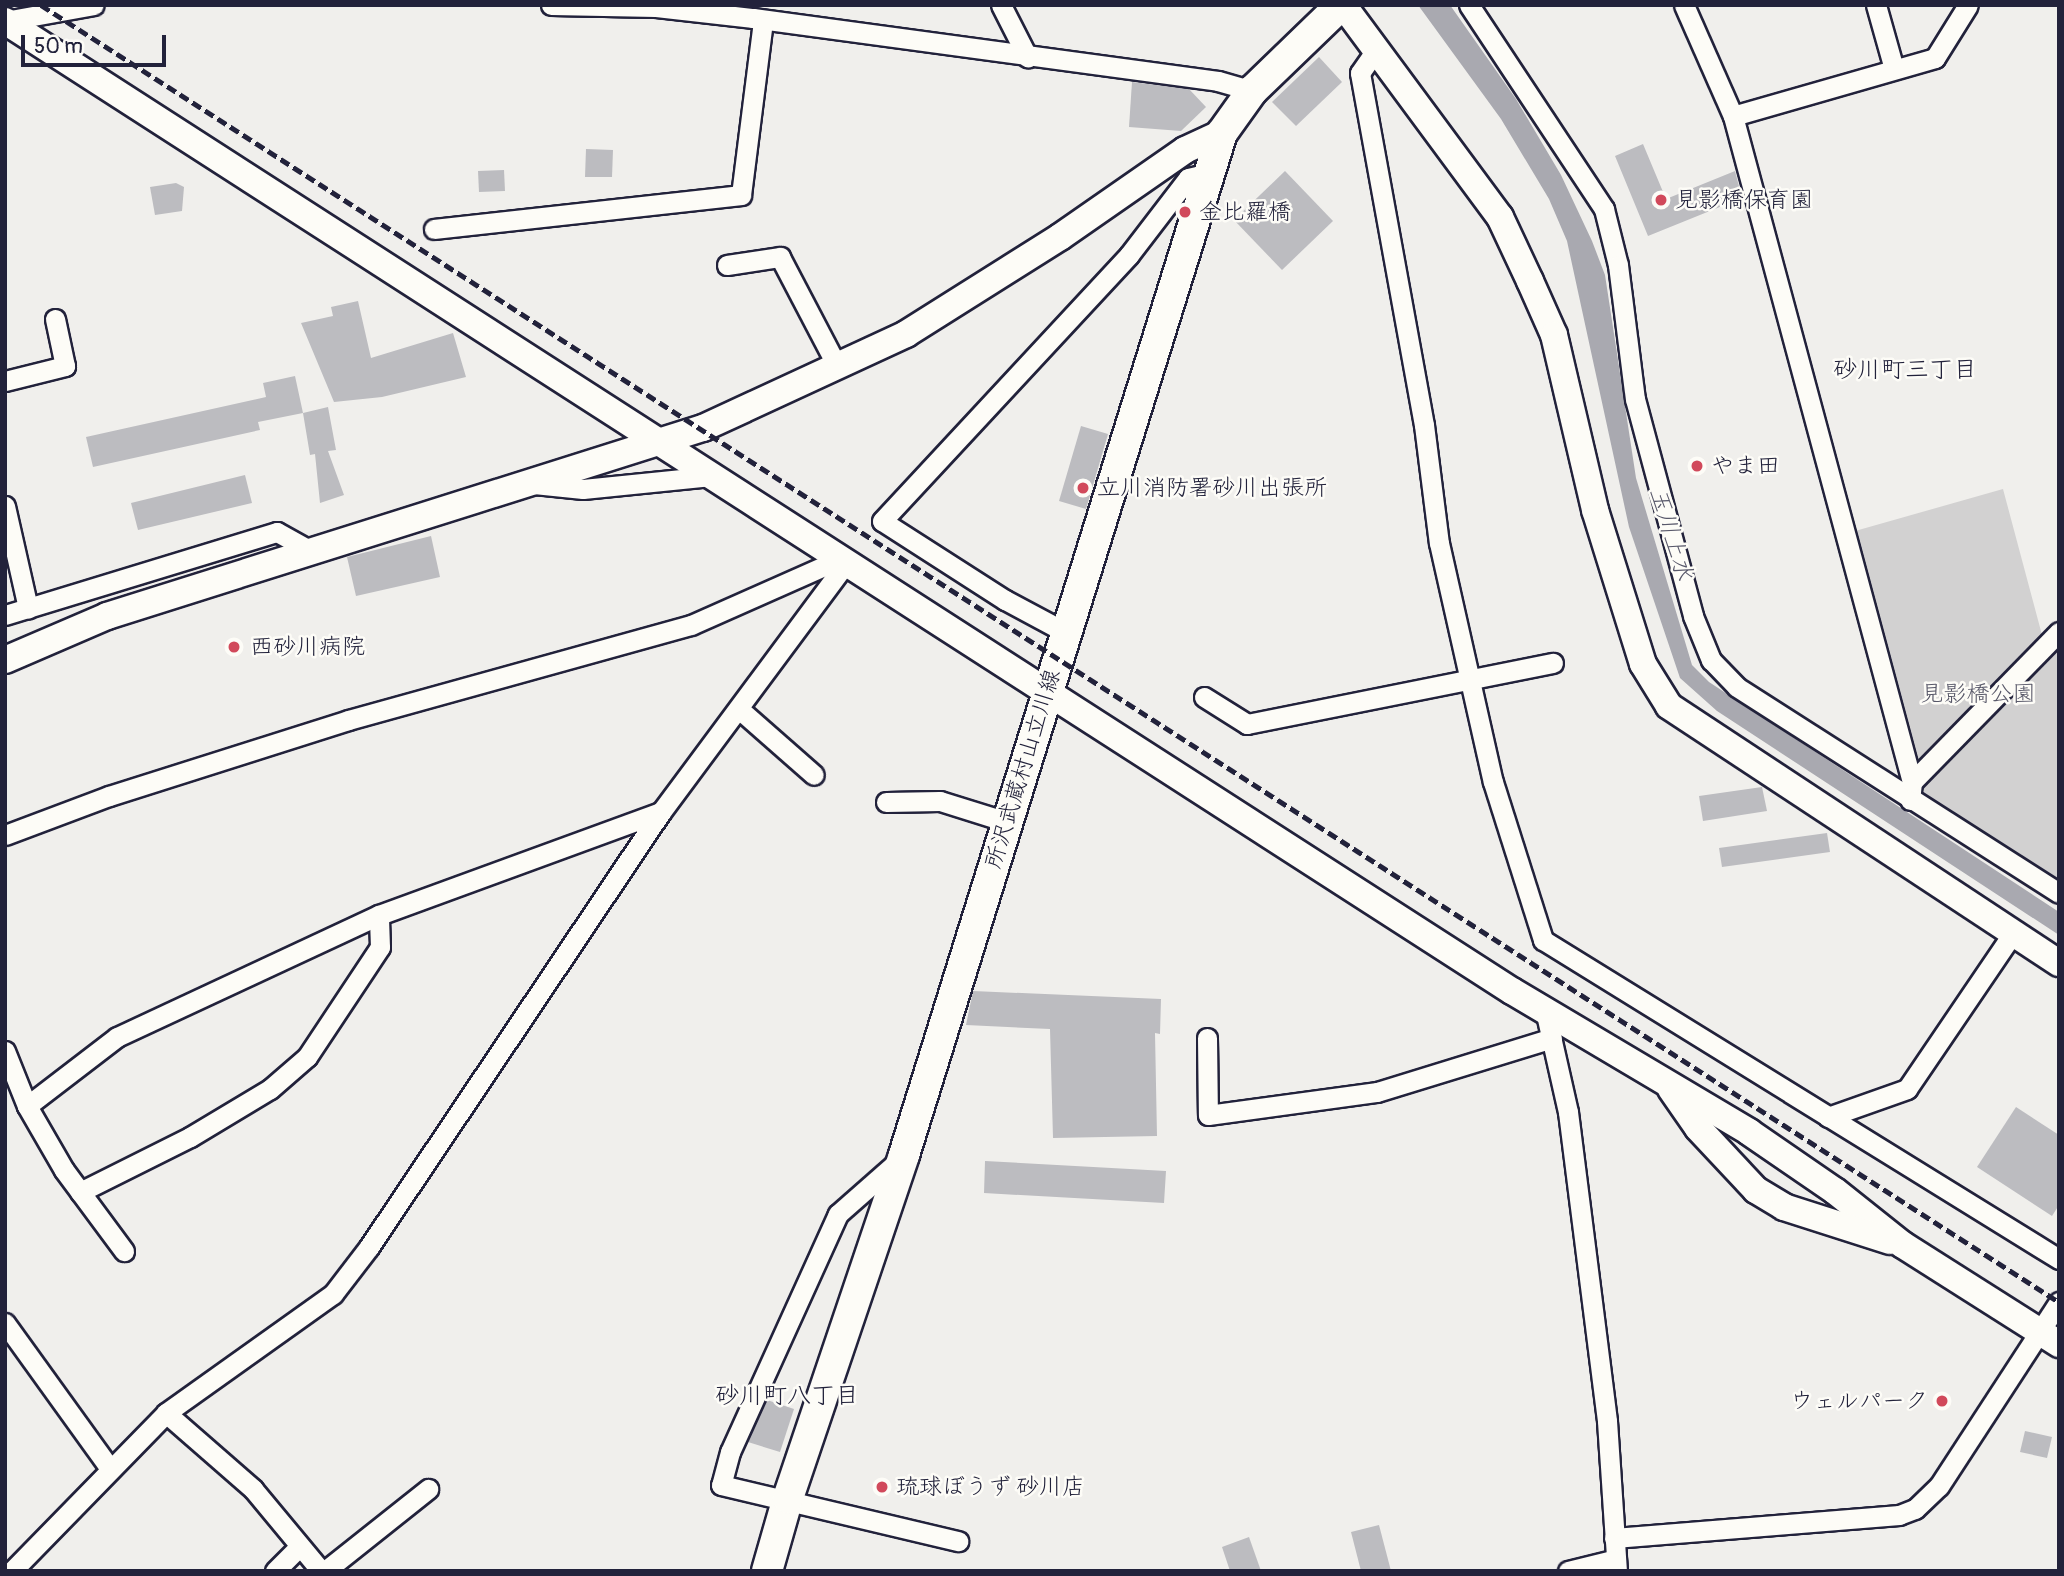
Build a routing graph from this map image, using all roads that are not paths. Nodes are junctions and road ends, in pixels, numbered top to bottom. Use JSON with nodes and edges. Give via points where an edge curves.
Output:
{"nodes":[{"id":1,"x":94,"y":5,"type":"edge"},
{"id":2,"x":551,"y":5,"type":"edge"},
{"id":3,"x":1001,"y":5,"type":"edge"},
{"id":4,"x":1342,"y":5,"type":"edge"},
{"id":5,"x":1469,"y":5,"type":"edge"},
{"id":6,"x":1684,"y":5,"type":"edge"},
{"id":7,"x":1876,"y":5,"type":"edge"},
{"id":8,"x":1968,"y":5,"type":"edge"},
{"id":9,"x":756,"y":14,"type":"edge"},
{"id":10,"x":5,"y":21,"type":"edge"},
{"id":11,"x":1376,"y":50,"type":"junction"},
{"id":12,"x":1028,"y":58,"type":"junction"},
{"id":13,"x":1894,"y":69,"type":"junction"},
{"id":14,"x":1252,"y":91,"type":"junction"},
{"id":15,"x":1733,"y":116,"type":"junction"},
{"id":16,"x":1222,"y":132,"type":"junction"},
{"id":17,"x":1209,"y":173,"type":"junction"},
{"id":18,"x":434,"y":229,"type":"dead end"},
{"id":19,"x":727,"y":265,"type":"dead end"},
{"id":20,"x":55,"y":319,"type":"dead end"},
{"id":21,"x":838,"y":368,"type":"junction"},
{"id":22,"x":5,"y":381,"type":"edge"},
{"id":23,"x":662,"y":444,"type":"junction"},
{"id":24,"x":711,"y":476,"type":"junction"},
{"id":25,"x":531,"y":483,"type":"junction"},
{"id":26,"x":5,"y":506,"type":"edge"},
{"id":27,"x":309,"y":550,"type":"junction"},
{"id":28,"x":843,"y":561,"type":"junction"},
{"id":29,"x":28,"y":608,"type":"junction"},
{"id":30,"x":5,"y":615,"type":"edge"},
{"id":31,"x":1065,"y":632,"type":"junction"},
{"id":32,"x":2059,"y":632,"type":"edge"},
{"id":33,"x":5,"y":660,"type":"edge"},
{"id":34,"x":1553,"y":663,"type":"dead end"},
{"id":35,"x":1469,"y":677,"type":"junction"},
{"id":36,"x":1048,"y":691,"type":"junction"},
{"id":37,"x":1204,"y":697,"type":"dead end"},
{"id":38,"x":740,"y":710,"type":"junction"},
{"id":39,"x":814,"y":775,"type":"dead end"},
{"id":40,"x":1911,"y":791,"type":"junction"},
{"id":41,"x":886,"y":802,"type":"dead end"},
{"id":42,"x":661,"y":812,"type":"junction"},
{"id":43,"x":1007,"y":822,"type":"junction"},
{"id":44,"x":5,"y":835,"type":"edge"},
{"id":45,"x":2059,"y":893,"type":"edge"},
{"id":46,"x":379,"y":915,"type":"junction"},
{"id":47,"x":2013,"y":933,"type":"junction"},
{"id":48,"x":2059,"y":963,"type":"edge"},
{"id":49,"x":1545,"y":1010,"type":"junction"},
{"id":50,"x":1207,"y":1038,"type":"dead end"},
{"id":51,"x":1552,"y":1038,"type":"junction"},
{"id":52,"x":5,"y":1051,"type":"edge"},
{"id":53,"x":1670,"y":1088,"type":"junction"},
{"id":54,"x":27,"y":1106,"type":"junction"},
{"id":55,"x":1828,"y":1117,"type":"junction"},
{"id":56,"x":904,"y":1155,"type":"junction"},
{"id":57,"x":80,"y":1192,"type":"junction"},
{"id":58,"x":1903,"y":1245,"type":"junction"},
{"id":59,"x":124,"y":1251,"type":"dead end"},
{"id":60,"x":2059,"y":1259,"type":"edge"},
{"id":61,"x":2059,"y":1302,"type":"edge"},
{"id":62,"x":5,"y":1323,"type":"edge"},
{"id":63,"x":2049,"y":1338,"type":"edge"},
{"id":64,"x":166,"y":1413,"type":"junction"},
{"id":65,"x":109,"y":1467,"type":"junction"},
{"id":66,"x":428,"y":1489,"type":"dead end"},
{"id":67,"x":788,"y":1498,"type":"junction"},
{"id":68,"x":1614,"y":1538,"type":"junction"},
{"id":69,"x":958,"y":1541,"type":"dead end"},
{"id":70,"x":300,"y":1546,"type":"junction"},
{"id":71,"x":1616,"y":1565,"type":"edge"},
{"id":72,"x":12,"y":1571,"type":"edge"},
{"id":73,"x":275,"y":1571,"type":"edge"},
{"id":74,"x":323,"y":1571,"type":"edge"},
{"id":75,"x":767,"y":1571,"type":"edge"},
{"id":76,"x":1569,"y":1571,"type":"edge"}],
"edges":[{"from":1,"to":10,"type":"street"},
{"from":2,"to":9,"type":"street"},
{"from":3,"to":12,"type":"street"},
{"from":4,"to":11,"type":"street"},
{"from":4,"to":14,"type":"main road","name":"所沢武蔵村山立川線"},
{"from":5,"to":40,"type":"street","via":[[1604,209],[1619,265],[1638,410],[1693,616],[1711,660],[1737,687]]},
{"from":6,"to":15,"type":"street"},
{"from":7,"to":13,"type":"street"},
{"from":8,"to":13,"type":"street","via":[[1935,58]]},
{"from":9,"to":12,"type":"street"},
{"from":9,"to":18,"type":"street","via":[[741,195]]},
{"from":10,"to":23,"type":"street"},
{"from":11,"to":35,"type":"street","via":[[1360,73],[1422,412],[1439,543]]},
{"from":11,"to":47,"type":"street","via":[[1500,218],[1549,324],[1595,510],[1643,664],[1657,689],[1691,723]]},
{"from":12,"to":14,"type":"street","via":[[1218,81]]},
{"from":13,"to":15,"type":"street"},
{"from":14,"to":16,"type":"main road","name":"所沢武蔵村山立川線"},
{"from":15,"to":40,"type":"street"},
{"from":16,"to":17,"type":"main road","name":"所沢武蔵村山立川線"},
{"from":16,"to":21,"type":"street","via":[[1185,150],[950,308]]},
{"from":17,"to":31,"type":"main road","name":"所沢武蔵村山立川線","via":[[1135,421]]},
{"from":17,"to":31,"type":"street","via":[[1188,178],[1129,255],[954,439],[883,521],[1005,600]]},
{"from":19,"to":21,"type":"street","via":[[780,257]]},
{"from":20,"to":22,"type":"street","via":[[65,366]]},
{"from":21,"to":23,"type":"street"},
{"from":23,"to":24,"type":"street"},
{"from":23,"to":25,"type":"street"},
{"from":24,"to":25,"type":"street","via":[[583,489]]},
{"from":24,"to":28,"type":"street"},
{"from":25,"to":27,"type":"street"},
{"from":26,"to":29,"type":"street"},
{"from":27,"to":29,"type":"street","via":[[277,533]]},
{"from":27,"to":33,"type":"street","via":[[80,625]]},
{"from":28,"to":36,"type":"street"},
{"from":28,"to":38,"type":"street"},
{"from":28,"to":44,"type":"street","via":[[691,625],[348,720],[109,796]]},
{"from":29,"to":30,"type":"street"},
{"from":31,"to":36,"type":"main road","name":"所沢武蔵村山立川線"},
{"from":32,"to":40,"type":"street"},
{"from":34,"to":35,"type":"street"},
{"from":35,"to":37,"type":"street","via":[[1247,724]]},
{"from":35,"to":55,"type":"street","via":[[1493,782],[1543,940]]},
{"from":36,"to":43,"type":"main road","name":"所沢武蔵村山立川線"},
{"from":36,"to":49,"type":"street"},
{"from":38,"to":39,"type":"street"},
{"from":38,"to":42,"type":"street"},
{"from":40,"to":45,"type":"street"},
{"from":41,"to":43,"type":"street","via":[[940,801]]},
{"from":42,"to":46,"type":"street"},
{"from":42,"to":64,"type":"street","via":[[369,1247],[332,1294]]},
{"from":43,"to":56,"type":"main road","name":"所沢武蔵村山立川線"},
{"from":46,"to":54,"type":"street","via":[[117,1037]]},
{"from":46,"to":57,"type":"street","via":[[380,947],[307,1057],[270,1089],[190,1137]]},
{"from":47,"to":48,"type":"street"},
{"from":47,"to":55,"type":"street","via":[[1907,1088]]},
{"from":49,"to":51,"type":"street"},
{"from":49,"to":53,"type":"street"},
{"from":50,"to":51,"type":"street","via":[[1208,1115],[1377,1092]]},
{"from":51,"to":68,"type":"street","via":[[1568,1112],[1607,1421]]},
{"from":52,"to":54,"type":"street"},
{"from":53,"to":58,"type":"street","via":[[1812,1174]]},
{"from":53,"to":58,"type":"street","via":[[1698,1128],[1756,1190],[1784,1207]]},
{"from":54,"to":57,"type":"street"},
{"from":55,"to":60,"type":"street"},
{"from":56,"to":67,"type":"main road","name":"所沢武蔵村山立川線"},
{"from":56,"to":67,"type":"street","via":[[838,1214],[730,1452],[721,1485]]},
{"from":57,"to":59,"type":"street"},
{"from":58,"to":63,"type":"street"},
{"from":61,"to":63,"type":"street"},
{"from":62,"to":65,"type":"street"},
{"from":63,"to":68,"type":"street","via":[[1939,1486],[1915,1509],[1899,1515]]},
{"from":64,"to":65,"type":"street"},
{"from":64,"to":70,"type":"street","via":[[253,1489]]},
{"from":65,"to":72,"type":"street"},
{"from":66,"to":74,"type":"street"},
{"from":67,"to":69,"type":"street"},
{"from":67,"to":75,"type":"main road","name":"所沢武蔵村山立川線"},
{"from":68,"to":71,"type":"street"},
{"from":70,"to":73,"type":"street"},
{"from":70,"to":74,"type":"street"},
{"from":71,"to":76,"type":"street"}]}
